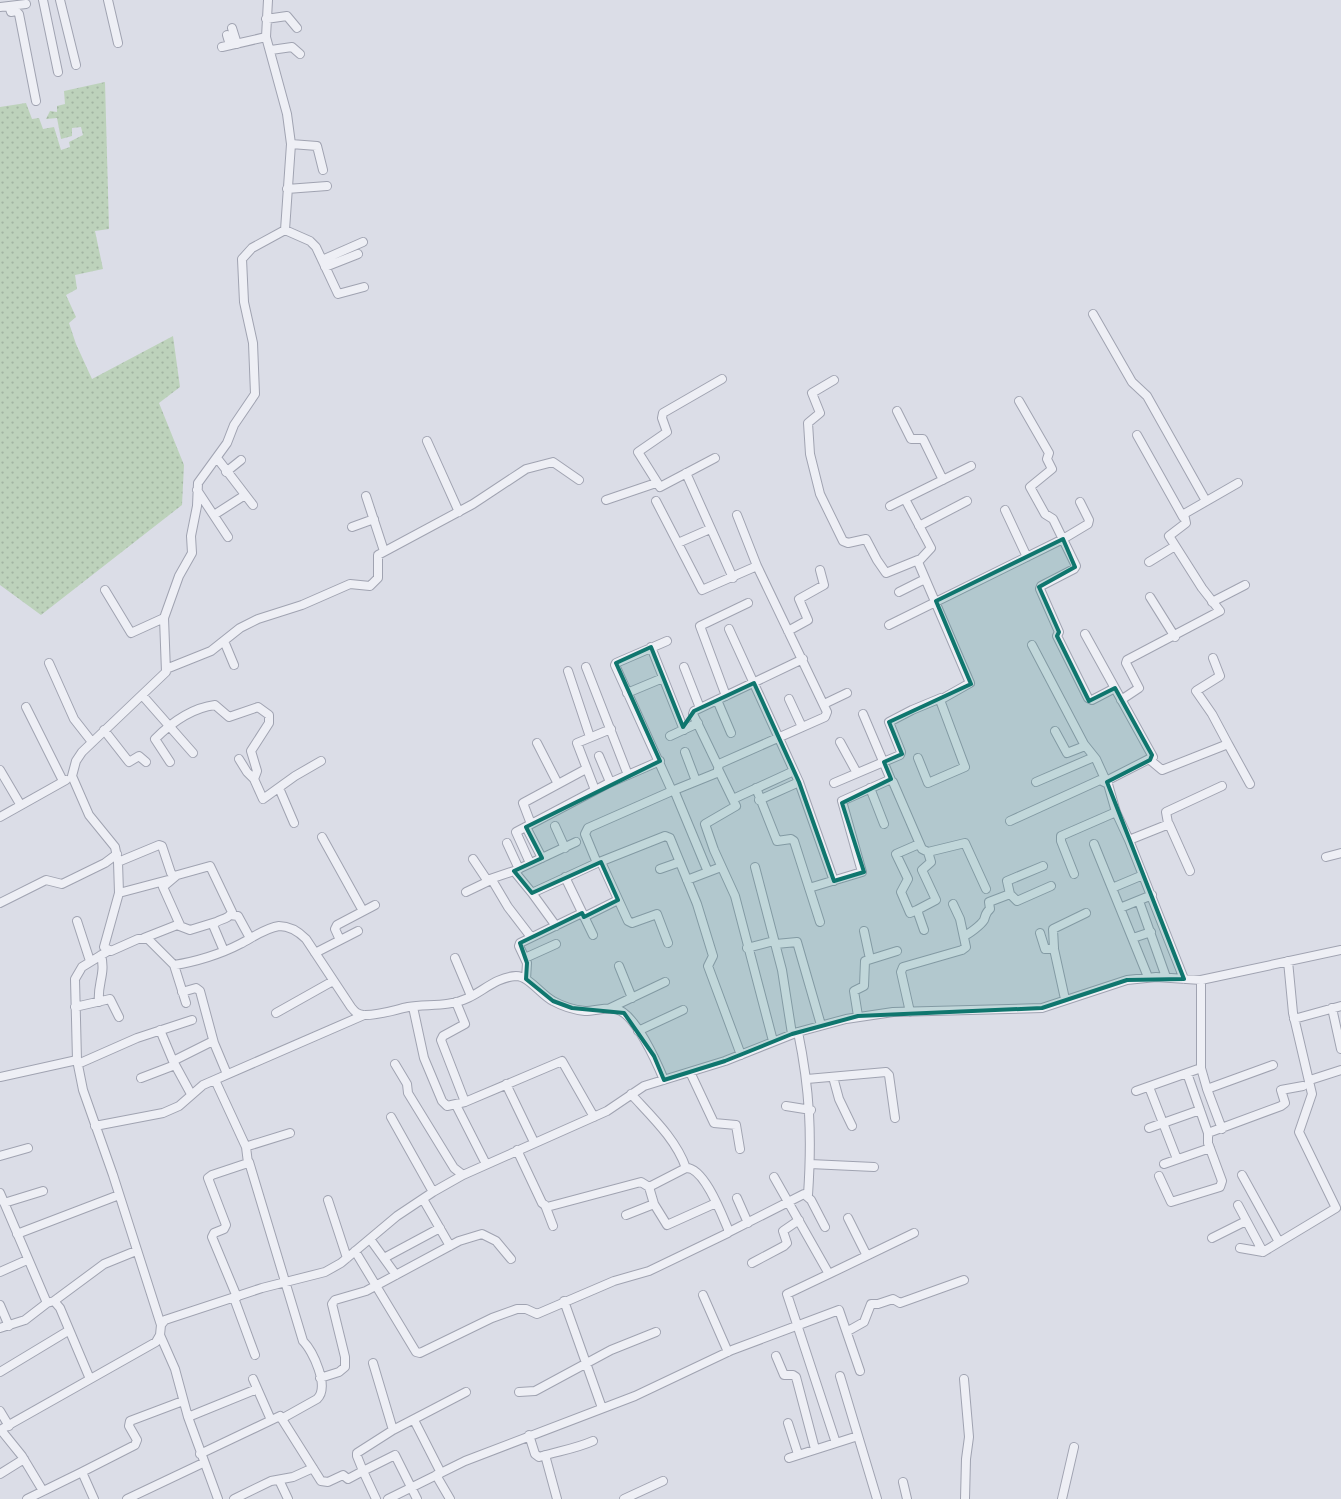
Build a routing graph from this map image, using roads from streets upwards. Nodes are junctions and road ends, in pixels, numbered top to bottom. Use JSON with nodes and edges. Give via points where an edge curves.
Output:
{"nodes":[{"id":1,"x":43,"y":0,"type":"edge"},
{"id":2,"x":60,"y":0,"type":"edge"},
{"id":3,"x":108,"y":0,"type":"edge"},
{"id":4,"x":268,"y":0,"type":"edge"},
{"id":5,"x":26,"y":4,"type":"dead end"},
{"id":6,"x":9,"y":6,"type":"junction"},
{"id":7,"x":0,"y":7,"type":"edge"},
{"id":8,"x":266,"y":19,"type":"junction"},
{"id":9,"x":232,"y":28,"type":"dead end"},
{"id":10,"x":297,"y":28,"type":"dead end"},
{"id":11,"x":227,"y":35,"type":"dead end"},
{"id":12,"x":266,"y":36,"type":"junction"},
{"id":13,"x":118,"y":43,"type":"dead end"},
{"id":14,"x":230,"y":45,"type":"junction"},
{"id":15,"x":270,"y":50,"type":"junction"},
{"id":16,"x":300,"y":54,"type":"dead end"},
{"id":17,"x":76,"y":65,"type":"dead end"},
{"id":18,"x":58,"y":72,"type":"dead end"},
{"id":19,"x":36,"y":101,"type":"dead end"},
{"id":20,"x":291,"y":144,"type":"junction"},
{"id":21,"x":323,"y":170,"type":"dead end"},
{"id":22,"x":327,"y":186,"type":"dead end"},
{"id":23,"x":287,"y":189,"type":"junction"},
{"id":24,"x":285,"y":230,"type":"junction"},
{"id":25,"x":362,"y":242,"type":"dead end"},
{"id":26,"x":358,"y":254,"type":"dead end"},
{"id":27,"x":324,"y":263,"type":"junction"},
{"id":28,"x":364,"y":287,"type":"dead end"},
{"id":29,"x":1093,"y":314,"type":"dead end"},
{"id":30,"x":722,"y":379,"type":"dead end"},
{"id":31,"x":834,"y":380,"type":"dead end"},
{"id":32,"x":1020,"y":401,"type":"dead end"},
{"id":33,"x":897,"y":411,"type":"dead end"},
{"id":34,"x":1137,"y":435,"type":"dead end"},
{"id":35,"x":427,"y":441,"type":"dead end"},
{"id":36,"x":217,"y":458,"type":"junction"},
{"id":37,"x":715,"y":458,"type":"dead end"},
{"id":38,"x":241,"y":460,"type":"dead end"},
{"id":39,"x":971,"y":466,"type":"dead end"},
{"id":40,"x":226,"y":472,"type":"junction"},
{"id":41,"x":686,"y":473,"type":"junction"},
{"id":42,"x":579,"y":480,"type":"dead end"},
{"id":43,"x":943,"y":480,"type":"junction"},
{"id":44,"x":656,"y":483,"type":"junction"},
{"id":45,"x":1238,"y":483,"type":"dead end"},
{"id":46,"x":197,"y":490,"type":"junction"},
{"id":47,"x":245,"y":495,"type":"junction"},
{"id":48,"x":366,"y":496,"type":"dead end"},
{"id":49,"x":906,"y":499,"type":"junction"},
{"id":50,"x":606,"y":500,"type":"dead end"},
{"id":51,"x":656,"y":501,"type":"dead end"},
{"id":52,"x":967,"y":501,"type":"dead end"},
{"id":53,"x":1080,"y":502,"type":"dead end"},
{"id":54,"x":1206,"y":502,"type":"junction"},
{"id":55,"x":253,"y":505,"type":"dead end"},
{"id":56,"x":890,"y":506,"type":"dead end"},
{"id":57,"x":1005,"y":510,"type":"dead end"},
{"id":58,"x":459,"y":512,"type":"junction"},
{"id":59,"x":737,"y":515,"type":"dead end"},
{"id":60,"x":214,"y":516,"type":"junction"},
{"id":61,"x":1183,"y":517,"type":"junction"},
{"id":62,"x":374,"y":519,"type":"junction"},
{"id":63,"x":919,"y":526,"type":"junction"},
{"id":64,"x":352,"y":527,"type":"dead end"},
{"id":65,"x":710,"y":529,"type":"junction"},
{"id":66,"x":228,"y":537,"type":"dead end"},
{"id":67,"x":1063,"y":539,"type":"junction"},
{"id":68,"x":678,"y":543,"type":"junction"},
{"id":69,"x":1175,"y":546,"type":"junction"},
{"id":70,"x":384,"y":551,"type":"junction"},
{"id":71,"x":1027,"y":557,"type":"junction"},
{"id":72,"x":918,"y":560,"type":"junction"},
{"id":73,"x":1149,"y":562,"type":"dead end"},
{"id":74,"x":757,"y":566,"type":"junction"},
{"id":75,"x":820,"y":570,"type":"dead end"},
{"id":76,"x":733,"y":578,"type":"junction"},
{"id":77,"x":926,"y":579,"type":"junction"},
{"id":78,"x":1245,"y":585,"type":"dead end"},
{"id":79,"x":105,"y":590,"type":"dead end"},
{"id":80,"x":899,"y":592,"type":"dead end"},
{"id":81,"x":1150,"y":597,"type":"dead end"},
{"id":82,"x":936,"y":601,"type":"junction"},
{"id":83,"x":1212,"y":602,"type":"junction"},
{"id":84,"x":748,"y":603,"type":"dead end"},
{"id":85,"x":164,"y":618,"type":"junction"},
{"id":86,"x":889,"y":626,"type":"dead end"},
{"id":87,"x":729,"y":629,"type":"dead end"},
{"id":88,"x":788,"y":631,"type":"junction"},
{"id":89,"x":1085,"y":634,"type":"dead end"},
{"id":90,"x":1175,"y":636,"type":"junction"},
{"id":91,"x":224,"y":641,"type":"junction"},
{"id":92,"x":667,"y":641,"type":"dead end"},
{"id":93,"x":1032,"y":645,"type":"dead end"},
{"id":94,"x":651,"y":647,"type":"junction"},
{"id":95,"x":1213,"y":658,"type":"dead end"},
{"id":96,"x":802,"y":659,"type":"junction"},
{"id":97,"x":49,"y":663,"type":"dead end"},
{"id":98,"x":234,"y":665,"type":"dead end"},
{"id":99,"x":684,"y":666,"type":"dead end"},
{"id":100,"x":586,"y":667,"type":"dead end"},
{"id":101,"x":166,"y":669,"type":"junction"},
{"id":102,"x":568,"y":671,"type":"dead end"},
{"id":103,"x":663,"y":678,"type":"junction"},
{"id":104,"x":754,"y":683,"type":"junction"},
{"id":105,"x":1115,"y":688,"type":"junction"},
{"id":106,"x":627,"y":693,"type":"junction"},
{"id":107,"x":847,"y":693,"type":"dead end"},
{"id":108,"x":142,"y":695,"type":"junction"},
{"id":109,"x":726,"y":696,"type":"junction"},
{"id":110,"x":941,"y":698,"type":"junction"},
{"id":111,"x":788,"y":699,"type":"dead end"},
{"id":112,"x":717,"y":700,"type":"junction"},
{"id":113,"x":1121,"y":700,"type":"junction"},
{"id":114,"x":824,"y":704,"type":"junction"},
{"id":115,"x":26,"y":706,"type":"dead end"},
{"id":116,"x":700,"y":708,"type":"junction"},
{"id":117,"x":863,"y":714,"type":"dead end"},
{"id":118,"x":167,"y":723,"type":"junction"},
{"id":119,"x":698,"y":723,"type":"junction"},
{"id":120,"x":802,"y":727,"type":"junction"},
{"id":121,"x":611,"y":729,"type":"junction"},
{"id":122,"x":104,"y":730,"type":"junction"},
{"id":123,"x":684,"y":730,"type":"junction"},
{"id":124,"x":1055,"y":731,"type":"dead end"},
{"id":125,"x":731,"y":733,"type":"dead end"},
{"id":126,"x":670,"y":736,"type":"dead end"},
{"id":127,"x":590,"y":737,"type":"junction"},
{"id":128,"x":779,"y":738,"type":"junction"},
{"id":129,"x":92,"y":742,"type":"junction"},
{"id":130,"x":840,"y":742,"type":"dead end"},
{"id":131,"x":537,"y":743,"type":"dead end"},
{"id":132,"x":1228,"y":744,"type":"junction"},
{"id":133,"x":1085,"y":746,"type":"junction"},
{"id":134,"x":684,"y":752,"type":"dead end"},
{"id":135,"x":193,"y":753,"type":"dead end"},
{"id":136,"x":600,"y":756,"type":"dead end"},
{"id":137,"x":1094,"y":757,"type":"junction"},
{"id":138,"x":918,"y":758,"type":"dead end"},
{"id":139,"x":239,"y":759,"type":"dead end"},
{"id":140,"x":1150,"y":760,"type":"junction"},
{"id":141,"x":321,"y":761,"type":"dead end"},
{"id":142,"x":660,"y":761,"type":"junction"},
{"id":143,"x":146,"y":762,"type":"dead end"},
{"id":144,"x":170,"y":762,"type":"dead end"},
{"id":145,"x":884,"y":762,"type":"junction"},
{"id":146,"x":586,"y":769,"type":"junction"},
{"id":147,"x":719,"y":769,"type":"junction"},
{"id":148,"x":794,"y":771,"type":"junction"},
{"id":149,"x":857,"y":773,"type":"junction"},
{"id":150,"x":628,"y":775,"type":"junction"},
{"id":151,"x":1,"y":776,"type":"edge"},
{"id":152,"x":72,"y":776,"type":"junction"},
{"id":153,"x":254,"y":779,"type":"junction"},
{"id":154,"x":891,"y":780,"type":"junction"},
{"id":155,"x":63,"y":781,"type":"junction"},
{"id":156,"x":696,"y":781,"type":"junction"},
{"id":157,"x":1106,"y":781,"type":"junction"},
{"id":158,"x":610,"y":782,"type":"junction"},
{"id":159,"x":799,"y":782,"type":"junction"},
{"id":160,"x":1036,"y":782,"type":"dead end"},
{"id":161,"x":834,"y":783,"type":"dead end"},
{"id":162,"x":558,"y":784,"type":"junction"},
{"id":163,"x":1250,"y":784,"type":"dead end"},
{"id":164,"x":1222,"y":786,"type":"dead end"},
{"id":165,"x":279,"y":788,"type":"junction"},
{"id":166,"x":756,"y":788,"type":"junction"},
{"id":167,"x":870,"y":788,"type":"junction"},
{"id":168,"x":595,"y":790,"type":"junction"},
{"id":169,"x":673,"y":791,"type":"junction"},
{"id":170,"x":733,"y":799,"type":"junction"},
{"id":171,"x":759,"y":800,"type":"junction"},
{"id":172,"x":20,"y":804,"type":"junction"},
{"id":173,"x":1116,"y":812,"type":"junction"},
{"id":174,"x":0,"y":817,"type":"edge"},
{"id":175,"x":1010,"y":820,"type":"dead end"},
{"id":176,"x":294,"y":823,"type":"dead end"},
{"id":177,"x":1168,"y":823,"type":"junction"},
{"id":178,"x":884,"y":824,"type":"dead end"},
{"id":179,"x":528,"y":826,"type":"junction"},
{"id":180,"x":555,"y":826,"type":"dead end"},
{"id":181,"x":322,"y":837,"type":"dead end"},
{"id":182,"x":1129,"y":840,"type":"junction"},
{"id":183,"x":576,"y":842,"type":"dead end"},
{"id":184,"x":507,"y":843,"type":"dead end"},
{"id":185,"x":919,"y":844,"type":"junction"},
{"id":186,"x":1094,"y":844,"type":"dead end"},
{"id":187,"x":565,"y":848,"type":"junction"},
{"id":188,"x":928,"y":852,"type":"junction"},
{"id":189,"x":1341,"y":853,"type":"edge"},
{"id":190,"x":1326,"y":857,"type":"dead end"},
{"id":191,"x":117,"y":858,"type":"junction"},
{"id":192,"x":542,"y":858,"type":"junction"},
{"id":193,"x":473,"y":859,"type":"dead end"},
{"id":194,"x":680,"y":862,"type":"junction"},
{"id":195,"x":530,"y":863,"type":"junction"},
{"id":196,"x":599,"y":863,"type":"junction"},
{"id":197,"x":1043,"y":866,"type":"dead end"},
{"id":198,"x":721,"y":867,"type":"junction"},
{"id":199,"x":755,"y":867,"type":"dead end"},
{"id":200,"x":517,"y":869,"type":"junction"},
{"id":201,"x":660,"y":869,"type":"dead end"},
{"id":202,"x":1190,"y":871,"type":"dead end"},
{"id":203,"x":708,"y":872,"type":"junction"},
{"id":204,"x":1074,"y":874,"type":"dead end"},
{"id":205,"x":1143,"y":874,"type":"junction"},
{"id":206,"x":566,"y":877,"type":"junction"},
{"id":207,"x":173,"y":878,"type":"junction"},
{"id":208,"x":491,"y":880,"type":"junction"},
{"id":209,"x":687,"y":880,"type":"junction"},
{"id":210,"x":834,"y":881,"type":"junction"},
{"id":211,"x":1051,"y":886,"type":"dead end"},
{"id":212,"x":809,"y":888,"type":"junction"},
{"id":213,"x":1112,"y":888,"type":"junction"},
{"id":214,"x":986,"y":889,"type":"dead end"},
{"id":215,"x":466,"y":892,"type":"dead end"},
{"id":216,"x":119,"y":893,"type":"junction"},
{"id":217,"x":532,"y":893,"type":"junction"},
{"id":218,"x":1010,"y":894,"type":"junction"},
{"id":219,"x":1152,"y":895,"type":"junction"},
{"id":220,"x":618,"y":900,"type":"junction"},
{"id":221,"x":1139,"y":900,"type":"junction"},
{"id":222,"x":0,"y":903,"type":"edge"},
{"id":223,"x":953,"y":904,"type":"dead end"},
{"id":224,"x":375,"y":905,"type":"dead end"},
{"id":225,"x":1120,"y":908,"type":"junction"},
{"id":226,"x":918,"y":910,"type":"junction"},
{"id":227,"x":364,"y":911,"type":"junction"},
{"id":228,"x":1086,"y":913,"type":"dead end"},
{"id":229,"x":230,"y":915,"type":"junction"},
{"id":230,"x":583,"y":915,"type":"junction"},
{"id":231,"x":77,"y":921,"type":"dead end"},
{"id":232,"x":216,"y":922,"type":"junction"},
{"id":233,"x":820,"y":922,"type":"dead end"},
{"id":234,"x":180,"y":925,"type":"junction"},
{"id":235,"x":556,"y":926,"type":"junction"},
{"id":236,"x":924,"y":930,"type":"dead end"},
{"id":237,"x":358,"y":931,"type":"dead end"},
{"id":238,"x":864,"y":931,"type":"dead end"},
{"id":239,"x":1040,"y":933,"type":"dead end"},
{"id":240,"x":1166,"y":934,"type":"junction"},
{"id":241,"x":593,"y":935,"type":"dead end"},
{"id":242,"x":1152,"y":935,"type":"junction"},
{"id":243,"x":964,"y":936,"type":"junction"},
{"id":244,"x":531,"y":937,"type":"junction"},
{"id":245,"x":144,"y":938,"type":"junction"},
{"id":246,"x":250,"y":938,"type":"junction"},
{"id":247,"x":1133,"y":938,"type":"junction"},
{"id":248,"x":340,"y":940,"type":"junction"},
{"id":249,"x":775,"y":942,"type":"junction"},
{"id":250,"x":668,"y":943,"type":"dead end"},
{"id":251,"x":556,"y":944,"type":"dead end"},
{"id":252,"x":748,"y":948,"type":"junction"},
{"id":253,"x":1054,"y":948,"type":"junction"},
{"id":254,"x":1341,"y":950,"type":"edge"},
{"id":255,"x":108,"y":951,"type":"junction"},
{"id":256,"x":224,"y":951,"type":"junction"},
{"id":257,"x":897,"y":951,"type":"dead end"},
{"id":258,"x":315,"y":954,"type":"junction"},
{"id":259,"x":101,"y":955,"type":"junction"},
{"id":260,"x":455,"y":958,"type":"dead end"},
{"id":261,"x":525,"y":958,"type":"junction"},
{"id":262,"x":870,"y":959,"type":"junction"},
{"id":263,"x":90,"y":961,"type":"junction"},
{"id":264,"x":1288,"y":961,"type":"junction"},
{"id":265,"x":174,"y":965,"type":"junction"},
{"id":266,"x":619,"y":966,"type":"dead end"},
{"id":267,"x":1148,"y":977,"type":"junction"},
{"id":268,"x":1166,"y":977,"type":"junction"},
{"id":269,"x":526,"y":979,"type":"junction"},
{"id":270,"x":1184,"y":979,"type":"junction"},
{"id":271,"x":1201,"y":980,"type":"junction"},
{"id":272,"x":333,"y":981,"type":"junction"},
{"id":273,"x":665,"y":982,"type":"dead end"},
{"id":274,"x":182,"y":992,"type":"junction"},
{"id":275,"x":471,"y":996,"type":"junction"},
{"id":276,"x":632,"y":998,"type":"junction"},
{"id":277,"x":1065,"y":999,"type":"junction"},
{"id":278,"x":99,"y":1002,"type":"junction"},
{"id":279,"x":456,"y":1002,"type":"junction"},
{"id":280,"x":186,"y":1003,"type":"dead end"},
{"id":281,"x":1341,"y":1006,"type":"edge"},
{"id":282,"x":75,"y":1007,"type":"junction"},
{"id":283,"x":413,"y":1007,"type":"junction"},
{"id":284,"x":1332,"y":1008,"type":"junction"},
{"id":285,"x":607,"y":1010,"type":"junction"},
{"id":286,"x":683,"y":1010,"type":"dead end"},
{"id":287,"x":910,"y":1012,"type":"junction"},
{"id":288,"x":276,"y":1013,"type":"dead end"},
{"id":289,"x":364,"y":1015,"type":"junction"},
{"id":290,"x":858,"y":1016,"type":"junction"},
{"id":291,"x":119,"y":1017,"type":"dead end"},
{"id":292,"x":1294,"y":1019,"type":"junction"},
{"id":293,"x":192,"y":1020,"type":"dead end"},
{"id":294,"x":821,"y":1025,"type":"junction"},
{"id":295,"x":160,"y":1030,"type":"junction"},
{"id":296,"x":638,"y":1031,"type":"junction"},
{"id":297,"x":795,"y":1033,"type":"junction"},
{"id":298,"x":214,"y":1041,"type":"junction"},
{"id":299,"x":773,"y":1041,"type":"junction"},
{"id":300,"x":1341,"y":1049,"type":"edge"},
{"id":301,"x":740,"y":1055,"type":"junction"},
{"id":302,"x":77,"y":1062,"type":"junction"},
{"id":303,"x":174,"y":1063,"type":"junction"},
{"id":304,"x":395,"y":1064,"type":"dead end"},
{"id":305,"x":1273,"y":1065,"type":"dead end"},
{"id":306,"x":1201,"y":1068,"type":"junction"},
{"id":307,"x":1341,"y":1070,"type":"edge"},
{"id":308,"x":690,"y":1072,"type":"junction"},
{"id":309,"x":1187,"y":1073,"type":"junction"},
{"id":310,"x":227,"y":1074,"type":"junction"},
{"id":311,"x":0,"y":1076,"type":"edge"},
{"id":312,"x":141,"y":1078,"type":"dead end"},
{"id":313,"x":834,"y":1078,"type":"junction"},
{"id":314,"x":807,"y":1079,"type":"junction"},
{"id":315,"x":215,"y":1080,"type":"junction"},
{"id":316,"x":664,"y":1080,"type":"junction"},
{"id":317,"x":1306,"y":1083,"type":"junction"},
{"id":318,"x":506,"y":1084,"type":"junction"},
{"id":319,"x":1149,"y":1087,"type":"junction"},
{"id":320,"x":1207,"y":1088,"type":"junction"},
{"id":321,"x":1136,"y":1091,"type":"dead end"},
{"id":322,"x":191,"y":1094,"type":"junction"},
{"id":323,"x":631,"y":1094,"type":"junction"},
{"id":324,"x":465,"y":1102,"type":"junction"},
{"id":325,"x":456,"y":1105,"type":"junction"},
{"id":326,"x":786,"y":1106,"type":"dead end"},
{"id":327,"x":810,"y":1110,"type":"junction"},
{"id":328,"x":1200,"y":1110,"type":"junction"},
{"id":329,"x":391,"y":1117,"type":"dead end"},
{"id":330,"x":594,"y":1117,"type":"junction"},
{"id":331,"x":895,"y":1118,"type":"dead end"},
{"id":332,"x":1163,"y":1123,"type":"junction"},
{"id":333,"x":95,"y":1126,"type":"junction"},
{"id":334,"x":852,"y":1126,"type":"dead end"},
{"id":335,"x":1149,"y":1128,"type":"dead end"},
{"id":336,"x":1222,"y":1128,"type":"junction"},
{"id":337,"x":290,"y":1133,"type":"dead end"},
{"id":338,"x":1208,"y":1133,"type":"junction"},
{"id":339,"x":534,"y":1142,"type":"junction"},
{"id":340,"x":246,"y":1147,"type":"junction"},
{"id":341,"x":28,"y":1148,"type":"dead end"},
{"id":342,"x":1210,"y":1148,"type":"junction"},
{"id":343,"x":740,"y":1149,"type":"dead end"},
{"id":344,"x":517,"y":1150,"type":"junction"},
{"id":345,"x":0,"y":1156,"type":"edge"},
{"id":346,"x":1177,"y":1159,"type":"junction"},
{"id":347,"x":248,"y":1162,"type":"junction"},
{"id":348,"x":486,"y":1164,"type":"junction"},
{"id":349,"x":810,"y":1164,"type":"junction"},
{"id":350,"x":1164,"y":1164,"type":"dead end"},
{"id":351,"x":874,"y":1167,"type":"dead end"},
{"id":352,"x":686,"y":1168,"type":"junction"},
{"id":353,"x":463,"y":1175,"type":"junction"},
{"id":354,"x":1242,"y":1175,"type":"dead end"},
{"id":355,"x":1159,"y":1176,"type":"dead end"},
{"id":356,"x":774,"y":1177,"type":"dead end"},
{"id":357,"x":649,"y":1187,"type":"junction"},
{"id":358,"x":43,"y":1190,"type":"dead end"},
{"id":359,"x":0,"y":1192,"type":"edge"},
{"id":360,"x":433,"y":1192,"type":"junction"},
{"id":361,"x":119,"y":1195,"type":"junction"},
{"id":362,"x":808,"y":1196,"type":"junction"},
{"id":363,"x":423,"y":1198,"type":"junction"},
{"id":364,"x":737,"y":1198,"type":"dead end"},
{"id":365,"x":328,"y":1200,"type":"dead end"},
{"id":366,"x":789,"y":1202,"type":"junction"},
{"id":367,"x":4,"y":1203,"type":"junction"},
{"id":368,"x":716,"y":1203,"type":"junction"},
{"id":369,"x":654,"y":1204,"type":"junction"},
{"id":370,"x":545,"y":1205,"type":"junction"},
{"id":371,"x":1238,"y":1205,"type":"dead end"},
{"id":372,"x":626,"y":1215,"type":"dead end"},
{"id":373,"x":848,"y":1218,"type":"dead end"},
{"id":374,"x":799,"y":1220,"type":"junction"},
{"id":375,"x":1246,"y":1221,"type":"junction"},
{"id":376,"x":748,"y":1223,"type":"junction"},
{"id":377,"x":553,"y":1226,"type":"dead end"},
{"id":378,"x":825,"y":1227,"type":"dead end"},
{"id":379,"x":440,"y":1228,"type":"junction"},
{"id":380,"x":729,"y":1232,"type":"junction"},
{"id":381,"x":16,"y":1234,"type":"junction"},
{"id":382,"x":914,"y":1234,"type":"dead end"},
{"id":383,"x":1212,"y":1238,"type":"dead end"},
{"id":384,"x":370,"y":1239,"type":"junction"},
{"id":385,"x":1279,"y":1242,"type":"junction"},
{"id":386,"x":450,"y":1246,"type":"junction"},
{"id":387,"x":1240,"y":1248,"type":"dead end"},
{"id":388,"x":136,"y":1251,"type":"junction"},
{"id":389,"x":355,"y":1251,"type":"junction"},
{"id":390,"x":1263,"y":1252,"type":"junction"},
{"id":391,"x":866,"y":1254,"type":"junction"},
{"id":392,"x":347,"y":1258,"type":"junction"},
{"id":393,"x":384,"y":1258,"type":"junction"},
{"id":394,"x":511,"y":1259,"type":"dead end"},
{"id":395,"x":27,"y":1260,"type":"junction"},
{"id":396,"x":752,"y":1263,"type":"dead end"},
{"id":397,"x":0,"y":1272,"type":"edge"},
{"id":398,"x":829,"y":1274,"type":"junction"},
{"id":399,"x":396,"y":1275,"type":"junction"},
{"id":400,"x":964,"y":1280,"type":"dead end"},
{"id":401,"x":284,"y":1283,"type":"junction"},
{"id":402,"x":377,"y":1285,"type":"junction"},
{"id":403,"x":703,"y":1295,"type":"dead end"},
{"id":404,"x":235,"y":1297,"type":"junction"},
{"id":405,"x":564,"y":1301,"type":"junction"},
{"id":406,"x":50,"y":1302,"type":"junction"},
{"id":407,"x":0,"y":1305,"type":"edge"},
{"id":408,"x":161,"y":1325,"type":"junction"},
{"id":409,"x":798,"y":1325,"type":"junction"},
{"id":410,"x":9,"y":1326,"type":"junction"},
{"id":411,"x":0,"y":1328,"type":"edge"},
{"id":412,"x":68,"y":1331,"type":"junction"},
{"id":413,"x":848,"y":1331,"type":"junction"},
{"id":414,"x":656,"y":1332,"type":"dead end"},
{"id":415,"x":160,"y":1335,"type":"junction"},
{"id":416,"x":728,"y":1352,"type":"junction"},
{"id":417,"x":256,"y":1355,"type":"dead end"},
{"id":418,"x":776,"y":1356,"type":"dead end"},
{"id":419,"x":373,"y":1363,"type":"dead end"},
{"id":420,"x":586,"y":1366,"type":"junction"},
{"id":421,"x":860,"y":1371,"type":"dead end"},
{"id":422,"x":0,"y":1372,"type":"edge"},
{"id":423,"x":840,"y":1376,"type":"dead end"},
{"id":424,"x":320,"y":1378,"type":"junction"},
{"id":425,"x":90,"y":1379,"type":"junction"},
{"id":426,"x":253,"y":1379,"type":"dead end"},
{"id":427,"x":964,"y":1379,"type":"dead end"},
{"id":428,"x":257,"y":1390,"type":"junction"},
{"id":429,"x":466,"y":1392,"type":"dead end"},
{"id":430,"x":519,"y":1392,"type":"dead end"},
{"id":431,"x":183,"y":1401,"type":"junction"},
{"id":432,"x":602,"y":1408,"type":"junction"},
{"id":433,"x":0,"y":1411,"type":"edge"},
{"id":434,"x":188,"y":1417,"type":"junction"},
{"id":435,"x":283,"y":1418,"type":"junction"},
{"id":436,"x":271,"y":1420,"type":"junction"},
{"id":437,"x":414,"y":1420,"type":"junction"},
{"id":438,"x":788,"y":1423,"type":"dead end"},
{"id":439,"x":3,"y":1429,"type":"edge"},
{"id":440,"x":394,"y":1430,"type":"junction"},
{"id":441,"x":529,"y":1435,"type":"junction"},
{"id":442,"x":858,"y":1436,"type":"junction"},
{"id":443,"x":593,"y":1440,"type":"dead end"},
{"id":444,"x":836,"y":1442,"type":"junction"},
{"id":445,"x":1074,"y":1447,"type":"dead end"},
{"id":446,"x":815,"y":1449,"type":"junction"},
{"id":447,"x":200,"y":1454,"type":"junction"},
{"id":448,"x":798,"y":1454,"type":"junction"},
{"id":449,"x":545,"y":1455,"type":"junction"},
{"id":450,"x":789,"y":1458,"type":"dead end"},
{"id":451,"x":24,"y":1459,"type":"junction"},
{"id":452,"x":204,"y":1463,"type":"junction"},
{"id":453,"x":313,"y":1468,"type":"junction"},
{"id":454,"x":363,"y":1471,"type":"junction"},
{"id":455,"x":82,"y":1472,"type":"junction"},
{"id":456,"x":0,"y":1474,"type":"edge"},
{"id":457,"x":438,"y":1474,"type":"junction"},
{"id":458,"x":279,"y":1480,"type":"junction"},
{"id":459,"x":662,"y":1480,"type":"dead end"},
{"id":460,"x":903,"y":1482,"type":"dead end"},
{"id":461,"x":412,"y":1488,"type":"junction"},
{"id":462,"x":43,"y":1491,"type":"junction"},
{"id":463,"x":636,"y":1496,"type":"edge"},
{"id":464,"x":27,"y":1499,"type":"edge"},
{"id":465,"x":94,"y":1499,"type":"edge"},
{"id":466,"x":127,"y":1499,"type":"edge"},
{"id":467,"x":218,"y":1499,"type":"edge"},
{"id":468,"x":234,"y":1499,"type":"edge"},
{"id":469,"x":288,"y":1499,"type":"edge"},
{"id":470,"x":376,"y":1499,"type":"edge"},
{"id":471,"x":388,"y":1499,"type":"edge"},
{"id":472,"x":417,"y":1499,"type":"edge"},
{"id":473,"x":450,"y":1499,"type":"edge"},
{"id":474,"x":557,"y":1499,"type":"edge"},
{"id":475,"x":624,"y":1499,"type":"edge"},
{"id":476,"x":877,"y":1499,"type":"edge"},
{"id":477,"x":907,"y":1499,"type":"edge"},
{"id":478,"x":965,"y":1499,"type":"edge"},
{"id":479,"x":1062,"y":1499,"type":"edge"}],
"edges":[{"from":1,"to":18,"type":"street"},
{"from":2,"to":17,"type":"street"},
{"from":3,"to":13,"type":"street"},
{"from":4,"to":8,"type":"street"},
{"from":5,"to":6,"type":"street"},
{"from":6,"to":7,"type":"street"},
{"from":6,"to":19,"type":"street","via":[[11,12],[19,14]]},
{"from":8,"to":10,"type":"street","via":[[288,16]]},
{"from":8,"to":12,"type":"street"},
{"from":9,"to":14,"type":"street"},
{"from":11,"to":14,"type":"street"},
{"from":12,"to":14,"type":"street"},
{"from":12,"to":15,"type":"street"},
{"from":15,"to":16,"type":"street","via":[[292,47]]},
{"from":15,"to":20,"type":"street","via":[[287,114]]},
{"from":20,"to":21,"type":"street","via":[[317,146]]},
{"from":20,"to":23,"type":"street"},
{"from":22,"to":23,"type":"street"},
{"from":23,"to":24,"type":"street"},
{"from":24,"to":27,"type":"street","via":[[310,241]]},
{"from":24,"to":36,"type":"street","via":[[252,248],[242,259],[244,302],[256,387],[252,401],[234,425]]},
{"from":25,"to":27,"type":"street"},
{"from":26,"to":27,"type":"street"},
{"from":27,"to":28,"type":"street","via":[[338,294]]},
{"from":29,"to":54,"type":"street","via":[[1132,382],[1147,396]]},
{"from":30,"to":44,"type":"street","via":[[663,414],[667,432],[638,452]]},
{"from":31,"to":72,"type":"street","via":[[812,394],[820,413],[809,421],[807,427],[820,494],[843,541],[866,539],[886,573]]},
{"from":32,"to":67,"type":"street","via":[[1049,453],[1047,459],[1052,469],[1030,487],[1045,514],[1053,518]]},
{"from":33,"to":43,"type":"street","via":[[911,439],[922,439]]},
{"from":34,"to":61,"type":"street"},
{"from":35,"to":58,"type":"street"},
{"from":36,"to":40,"type":"street"},
{"from":36,"to":46,"type":"street","via":[[200,479]]},
{"from":37,"to":41,"type":"street"},
{"from":38,"to":40,"type":"street"},
{"from":39,"to":43,"type":"street"},
{"from":40,"to":47,"type":"street"},
{"from":41,"to":44,"type":"street","via":[[661,487]]},
{"from":41,"to":65,"type":"street"},
{"from":42,"to":58,"type":"street","via":[[557,463],[538,465]]},
{"from":43,"to":49,"type":"street"},
{"from":44,"to":50,"type":"street"},
{"from":45,"to":54,"type":"street"},
{"from":46,"to":60,"type":"street"},
{"from":46,"to":85,"type":"street","via":[[192,553],[179,576]]},
{"from":47,"to":55,"type":"street"},
{"from":47,"to":60,"type":"street"},
{"from":48,"to":62,"type":"street"},
{"from":49,"to":56,"type":"street"},
{"from":49,"to":63,"type":"street"},
{"from":51,"to":68,"type":"street"},
{"from":52,"to":63,"type":"street"},
{"from":53,"to":67,"type":"street","via":[[1089,522]]},
{"from":54,"to":61,"type":"street"},
{"from":57,"to":71,"type":"street"},
{"from":58,"to":70,"type":"street"},
{"from":59,"to":74,"type":"street"},
{"from":60,"to":66,"type":"street"},
{"from":61,"to":69,"type":"street","via":[[1186,523],[1169,536]]},
{"from":62,"to":64,"type":"street"},
{"from":62,"to":70,"type":"street"},
{"from":63,"to":72,"type":"street","via":[[931,550]]},
{"from":65,"to":68,"type":"street"},
{"from":65,"to":76,"type":"street"},
{"from":67,"to":71,"type":"street"},
{"from":67,"to":105,"type":"street","via":[[1076,567],[1041,586],[1040,590],[1059,632],[1057,636],[1088,698],[1092,700]]},
{"from":68,"to":76,"type":"street","via":[[702,590]]},
{"from":69,"to":73,"type":"street"},
{"from":69,"to":83,"type":"street"},
{"from":70,"to":91,"type":"street","via":[[378,555],[379,574],[373,585],[350,584],[245,625]]},
{"from":71,"to":82,"type":"street"},
{"from":72,"to":77,"type":"street"},
{"from":74,"to":76,"type":"street"},
{"from":74,"to":88,"type":"street"},
{"from":75,"to":88,"type":"street","via":[[824,585],[799,599],[808,620]]},
{"from":77,"to":80,"type":"street"},
{"from":77,"to":82,"type":"street"},
{"from":78,"to":83,"type":"street"},
{"from":79,"to":85,"type":"street","via":[[131,633]]},
{"from":81,"to":90,"type":"street"},
{"from":82,"to":86,"type":"street"},
{"from":82,"to":110,"type":"street","via":[[970,683]]},
{"from":83,"to":90,"type":"street","via":[[1220,609],[1219,612]]},
{"from":84,"to":109,"type":"street","via":[[700,626]]},
{"from":85,"to":101,"type":"street"},
{"from":87,"to":104,"type":"street"},
{"from":88,"to":96,"type":"street"},
{"from":89,"to":105,"type":"street"},
{"from":90,"to":113,"type":"street","via":[[1127,660],[1139,688]]},
{"from":91,"to":98,"type":"street"},
{"from":91,"to":101,"type":"street","via":[[198,658]]},
{"from":92,"to":94,"type":"street"},
{"from":93,"to":133,"type":"street"},
{"from":94,"to":103,"type":"street"},
{"from":94,"to":106,"type":"street","via":[[615,664]]},
{"from":95,"to":132,"type":"street","via":[[1220,676],[1196,691]]},
{"from":96,"to":104,"type":"street"},
{"from":96,"to":114,"type":"street"},
{"from":97,"to":129,"type":"street","via":[[74,720]]},
{"from":99,"to":116,"type":"street"},
{"from":100,"to":121,"type":"street"},
{"from":101,"to":108,"type":"street","via":[[165,674]]},
{"from":102,"to":127,"type":"street"},
{"from":103,"to":106,"type":"street"},
{"from":103,"to":123,"type":"street"},
{"from":104,"to":109,"type":"street"},
{"from":104,"to":128,"type":"street"},
{"from":105,"to":113,"type":"street"},
{"from":106,"to":142,"type":"street"},
{"from":107,"to":114,"type":"street"},
{"from":108,"to":118,"type":"street"},
{"from":108,"to":122,"type":"street"},
{"from":109,"to":112,"type":"street"},
{"from":110,"to":138,"type":"street","via":[[966,766],[928,784]]},
{"from":110,"to":145,"type":"street","via":[[890,721],[901,753]]},
{"from":111,"to":120,"type":"street"},
{"from":112,"to":116,"type":"street"},
{"from":112,"to":125,"type":"street"},
{"from":113,"to":140,"type":"street","via":[[1152,755]]},
{"from":114,"to":120,"type":"street","via":[[825,717]]},
{"from":115,"to":155,"type":"street"},
{"from":116,"to":119,"type":"street","via":[[693,712]]},
{"from":117,"to":145,"type":"street"},
{"from":118,"to":135,"type":"street"},
{"from":118,"to":144,"type":"street","via":[[155,741]]},
{"from":118,"to":153,"type":"street","via":[[203,707],[217,705],[229,717],[252,708],[264,709],[269,715],[269,723],[251,751],[257,771]]},
{"from":119,"to":123,"type":"street"},
{"from":119,"to":147,"type":"street"},
{"from":120,"to":128,"type":"street"},
{"from":121,"to":127,"type":"street"},
{"from":121,"to":150,"type":"street"},
{"from":122,"to":129,"type":"street"},
{"from":122,"to":143,"type":"street","via":[[129,762],[139,756]]},
{"from":123,"to":126,"type":"street"},
{"from":124,"to":133,"type":"street","via":[[1067,753]]},
{"from":127,"to":146,"type":"street","via":[[576,743]]},
{"from":128,"to":147,"type":"street"},
{"from":128,"to":148,"type":"street"},
{"from":129,"to":152,"type":"street","via":[[76,761]]},
{"from":130,"to":149,"type":"street"},
{"from":131,"to":162,"type":"street"},
{"from":132,"to":140,"type":"street","via":[[1162,770]]},
{"from":132,"to":163,"type":"street"},
{"from":133,"to":137,"type":"street"},
{"from":134,"to":156,"type":"street"},
{"from":136,"to":158,"type":"street"},
{"from":137,"to":157,"type":"street"},
{"from":137,"to":160,"type":"street"},
{"from":139,"to":153,"type":"street"},
{"from":140,"to":157,"type":"street"},
{"from":141,"to":165,"type":"street"},
{"from":142,"to":150,"type":"street"},
{"from":142,"to":169,"type":"street"},
{"from":145,"to":149,"type":"street"},
{"from":145,"to":154,"type":"street"},
{"from":146,"to":162,"type":"street"},
{"from":146,"to":168,"type":"street"},
{"from":147,"to":156,"type":"street"},
{"from":147,"to":170,"type":"street"},
{"from":148,"to":159,"type":"street"},
{"from":148,"to":166,"type":"street"},
{"from":149,"to":161,"type":"street"},
{"from":150,"to":158,"type":"street"},
{"from":151,"to":172,"type":"street"},
{"from":152,"to":155,"type":"street"},
{"from":152,"to":191,"type":"street","via":[[89,815],[115,847]]},
{"from":153,"to":165,"type":"street","via":[[263,799]]},
{"from":154,"to":167,"type":"street"},
{"from":154,"to":185,"type":"street"},
{"from":155,"to":172,"type":"street"},
{"from":156,"to":169,"type":"street"},
{"from":157,"to":173,"type":"street"},
{"from":157,"to":175,"type":"street","via":[[1093,782]]},
{"from":158,"to":168,"type":"street"},
{"from":159,"to":171,"type":"street"},
{"from":159,"to":210,"type":"street"},
{"from":162,"to":179,"type":"street","via":[[522,804]]},
{"from":164,"to":177,"type":"street","via":[[1166,812]]},
{"from":165,"to":176,"type":"street"},
{"from":166,"to":170,"type":"street"},
{"from":166,"to":171,"type":"street"},
{"from":167,"to":178,"type":"street"},
{"from":167,"to":210,"type":"street","via":[[844,799],[842,803],[863,871]]},
{"from":168,"to":179,"type":"street"},
{"from":169,"to":196,"type":"street","via":[[588,828],[586,834]]},
{"from":169,"to":203,"type":"street"},
{"from":170,"to":198,"type":"street","via":[[735,807],[705,824]]},
{"from":171,"to":212,"type":"street","via":[[777,841],[794,841]]},
{"from":172,"to":174,"type":"street"},
{"from":173,"to":182,"type":"street"},
{"from":173,"to":204,"type":"street","via":[[1061,836]]},
{"from":177,"to":182,"type":"street"},
{"from":177,"to":202,"type":"street"},
{"from":179,"to":192,"type":"street"},
{"from":179,"to":195,"type":"street","via":[[515,833]]},
{"from":180,"to":187,"type":"street"},
{"from":181,"to":227,"type":"street"},
{"from":182,"to":205,"type":"street"},
{"from":183,"to":187,"type":"street"},
{"from":184,"to":200,"type":"street"},
{"from":185,"to":188,"type":"street"},
{"from":185,"to":226,"type":"street","via":[[896,854],[908,880],[901,892],[910,913]]},
{"from":186,"to":213,"type":"street"},
{"from":187,"to":192,"type":"street"},
{"from":188,"to":214,"type":"street","via":[[965,842]]},
{"from":188,"to":226,"type":"street","via":[[931,862],[922,870],[936,900]]},
{"from":189,"to":190,"type":"street"},
{"from":191,"to":207,"type":"street","via":[[159,845]]},
{"from":191,"to":216,"type":"street"},
{"from":191,"to":222,"type":"street","via":[[62,884],[46,880]]},
{"from":192,"to":195,"type":"street"},
{"from":193,"to":208,"type":"street"},
{"from":194,"to":196,"type":"street","via":[[670,838],[665,836]]},
{"from":194,"to":201,"type":"street"},
{"from":194,"to":209,"type":"street"},
{"from":195,"to":200,"type":"street"},
{"from":196,"to":206,"type":"street"},
{"from":196,"to":220,"type":"street"},
{"from":197,"to":218,"type":"street","via":[[1007,881]]},
{"from":198,"to":203,"type":"street"},
{"from":198,"to":252,"type":"street","via":[[734,892]]},
{"from":199,"to":249,"type":"street"},
{"from":200,"to":208,"type":"street"},
{"from":200,"to":217,"type":"street"},
{"from":203,"to":209,"type":"street"},
{"from":205,"to":213,"type":"street"},
{"from":205,"to":219,"type":"street"},
{"from":206,"to":217,"type":"street"},
{"from":206,"to":230,"type":"street"},
{"from":207,"to":216,"type":"street"},
{"from":207,"to":229,"type":"street","via":[[210,866],[231,910]]},
{"from":207,"to":234,"type":"street","via":[[163,887]]},
{"from":208,"to":215,"type":"street"},
{"from":208,"to":244,"type":"street"},
{"from":209,"to":301,"type":"street","via":[[713,956],[708,966]]},
{"from":210,"to":212,"type":"street"},
{"from":211,"to":218,"type":"street","via":[[1017,901]]},
{"from":212,"to":233,"type":"street"},
{"from":213,"to":225,"type":"street"},
{"from":216,"to":255,"type":"street","via":[[104,943]]},
{"from":217,"to":235,"type":"street"},
{"from":218,"to":243,"type":"street","via":[[989,902],[990,909],[983,920]]},
{"from":219,"to":221,"type":"street"},
{"from":219,"to":240,"type":"street"},
{"from":220,"to":230,"type":"street"},
{"from":220,"to":250,"type":"street","via":[[630,923],[659,915]]},
{"from":221,"to":225,"type":"street"},
{"from":221,"to":242,"type":"street"},
{"from":223,"to":243,"type":"street"},
{"from":224,"to":227,"type":"street"},
{"from":225,"to":247,"type":"street"},
{"from":226,"to":236,"type":"street"},
{"from":227,"to":248,"type":"street","via":[[337,925],[335,929]]},
{"from":228,"to":253,"type":"street","via":[[1053,929]]},
{"from":229,"to":232,"type":"street"},
{"from":229,"to":246,"type":"street","via":[[238,916]]},
{"from":230,"to":235,"type":"street"},
{"from":230,"to":241,"type":"street"},
{"from":231,"to":263,"type":"street"},
{"from":232,"to":234,"type":"street","via":[[194,930]]},
{"from":232,"to":256,"type":"street","via":[[213,925]]},
{"from":234,"to":245,"type":"street"},
{"from":235,"to":244,"type":"street"},
{"from":237,"to":248,"type":"street"},
{"from":238,"to":262,"type":"street"},
{"from":239,"to":253,"type":"street","via":[[1045,949]]},
{"from":240,"to":242,"type":"street"},
{"from":240,"to":270,"type":"street"},
{"from":242,"to":247,"type":"street"},
{"from":242,"to":268,"type":"street"},
{"from":243,"to":287,"type":"street","via":[[966,944],[962,950],[903,967],[901,972]]},
{"from":244,"to":261,"type":"street","via":[[519,944]]},
{"from":245,"to":255,"type":"street"},
{"from":245,"to":265,"type":"street","via":[[152,940]]},
{"from":246,"to":256,"type":"street"},
{"from":246,"to":258,"type":"street","via":[[280,926],[289,928],[298,931]]},
{"from":247,"to":267,"type":"street"},
{"from":248,"to":258,"type":"street"},
{"from":249,"to":252,"type":"street"},
{"from":249,"to":294,"type":"street","via":[[797,942]]},
{"from":249,"to":297,"type":"street"},
{"from":251,"to":261,"type":"street"},
{"from":252,"to":299,"type":"street"},
{"from":253,"to":277,"type":"street"},
{"from":254,"to":264,"type":"street"},
{"from":255,"to":259,"type":"street"},
{"from":256,"to":265,"type":"street"},
{"from":257,"to":262,"type":"street"},
{"from":258,"to":272,"type":"street"},
{"from":259,"to":263,"type":"street"},
{"from":259,"to":278,"type":"street","via":[[104,968],[98,988]]},
{"from":260,"to":275,"type":"street"},
{"from":261,"to":269,"type":"street","via":[[528,968]]},
{"from":262,"to":290,"type":"street","via":[[864,963],[864,988],[854,991]]},
{"from":263,"to":282,"type":"street","via":[[76,973]]},
{"from":264,"to":271,"type":"street"},
{"from":264,"to":292,"type":"street"},
{"from":265,"to":274,"type":"street"},
{"from":266,"to":276,"type":"street"},
{"from":267,"to":268,"type":"street"},
{"from":267,"to":277,"type":"street","via":[[1115,982]]},
{"from":268,"to":270,"type":"street"},
{"from":269,"to":275,"type":"street","via":[[507,977]]},
{"from":269,"to":285,"type":"street","via":[[538,992],[560,1004],[585,1011]]},
{"from":270,"to":271,"type":"street"},
{"from":271,"to":306,"type":"street"},
{"from":272,"to":288,"type":"street"},
{"from":272,"to":289,"type":"street","via":[[356,1013]]},
{"from":273,"to":276,"type":"street"},
{"from":274,"to":280,"type":"street"},
{"from":274,"to":298,"type":"street","via":[[196,988],[200,991]]},
{"from":275,"to":279,"type":"street"},
{"from":276,"to":285,"type":"street"},
{"from":277,"to":287,"type":"street","via":[[1042,1008]]},
{"from":278,"to":282,"type":"street"},
{"from":278,"to":291,"type":"street","via":[[112,1001]]},
{"from":279,"to":283,"type":"street"},
{"from":279,"to":324,"type":"street","via":[[465,1024],[441,1040]]},
{"from":281,"to":284,"type":"street"},
{"from":282,"to":302,"type":"street"},
{"from":283,"to":289,"type":"street"},
{"from":283,"to":325,"type":"street","via":[[424,1058],[442,1101],[447,1106]]},
{"from":284,"to":292,"type":"street"},
{"from":284,"to":300,"type":"street"},
{"from":285,"to":296,"type":"street","via":[[624,1013]]},
{"from":286,"to":296,"type":"street"},
{"from":287,"to":290,"type":"street"},
{"from":289,"to":310,"type":"street"},
{"from":290,"to":294,"type":"street"},
{"from":292,"to":317,"type":"street"},
{"from":293,"to":295,"type":"street"},
{"from":294,"to":297,"type":"street"},
{"from":295,"to":302,"type":"street"},
{"from":295,"to":303,"type":"street"},
{"from":296,"to":316,"type":"street"},
{"from":297,"to":299,"type":"street"},
{"from":297,"to":314,"type":"street"},
{"from":298,"to":303,"type":"street"},
{"from":298,"to":310,"type":"street"},
{"from":299,"to":301,"type":"street"},
{"from":301,"to":308,"type":"street"},
{"from":302,"to":311,"type":"street"},
{"from":302,"to":333,"type":"street"},
{"from":303,"to":312,"type":"street"},
{"from":303,"to":322,"type":"street"},
{"from":304,"to":353,"type":"street","via":[[445,1154]]},
{"from":305,"to":320,"type":"street"},
{"from":306,"to":309,"type":"street"},
{"from":306,"to":320,"type":"street"},
{"from":307,"to":317,"type":"street"},
{"from":308,"to":316,"type":"street"},
{"from":308,"to":343,"type":"street","via":[[714,1123],[736,1126]]},
{"from":309,"to":319,"type":"street"},
{"from":309,"to":328,"type":"street"},
{"from":310,"to":315,"type":"street"},
{"from":313,"to":314,"type":"street"},
{"from":313,"to":331,"type":"street","via":[[886,1072]]},
{"from":313,"to":334,"type":"street","via":[[839,1099]]},
{"from":314,"to":327,"type":"street"},
{"from":315,"to":322,"type":"street"},
{"from":315,"to":340,"type":"street"},
{"from":316,"to":323,"type":"street"},
{"from":317,"to":336,"type":"street","via":[[1281,1090],[1284,1103],[1281,1106]]},
{"from":317,"to":385,"type":"street","via":[[1311,1099],[1298,1132],[1336,1208]]},
{"from":318,"to":324,"type":"street"},
{"from":318,"to":330,"type":"street","via":[[562,1061]]},
{"from":318,"to":339,"type":"street"},
{"from":319,"to":321,"type":"street"},
{"from":319,"to":332,"type":"street"},
{"from":320,"to":336,"type":"street"},
{"from":322,"to":333,"type":"street","via":[[179,1106],[163,1113]]},
{"from":323,"to":330,"type":"street"},
{"from":323,"to":352,"type":"street","via":[[670,1139]]},
{"from":324,"to":325,"type":"street"},
{"from":325,"to":348,"type":"street"},
{"from":326,"to":327,"type":"street"},
{"from":327,"to":349,"type":"street"},
{"from":328,"to":332,"type":"street"},
{"from":328,"to":338,"type":"street"},
{"from":329,"to":360,"type":"street"},
{"from":330,"to":339,"type":"street"},
{"from":332,"to":335,"type":"street"},
{"from":332,"to":346,"type":"street"},
{"from":333,"to":361,"type":"street"},
{"from":336,"to":338,"type":"street"},
{"from":337,"to":340,"type":"street"},
{"from":338,"to":342,"type":"street"},
{"from":339,"to":344,"type":"street"},
{"from":340,"to":347,"type":"street"},
{"from":341,"to":345,"type":"street"},
{"from":342,"to":346,"type":"street"},
{"from":342,"to":355,"type":"street","via":[[1222,1181],[1220,1186],[1171,1202]]},
{"from":344,"to":348,"type":"street"},
{"from":344,"to":370,"type":"street"},
{"from":346,"to":350,"type":"street"},
{"from":347,"to":401,"type":"street"},
{"from":347,"to":404,"type":"street","via":[[208,1178],[226,1225],[212,1237]]},
{"from":348,"to":353,"type":"street"},
{"from":349,"to":351,"type":"street"},
{"from":349,"to":362,"type":"street"},
{"from":352,"to":357,"type":"street"},
{"from":352,"to":368,"type":"street","via":[[700,1175]]},
{"from":353,"to":360,"type":"street"},
{"from":354,"to":385,"type":"street"},
{"from":356,"to":366,"type":"street"},
{"from":357,"to":369,"type":"street"},
{"from":357,"to":370,"type":"street","via":[[641,1182]]},
{"from":358,"to":367,"type":"street"},
{"from":359,"to":367,"type":"street"},
{"from":360,"to":363,"type":"street"},
{"from":361,"to":381,"type":"street"},
{"from":361,"to":388,"type":"street"},
{"from":362,"to":366,"type":"street","via":[[804,1194]]},
{"from":362,"to":378,"type":"street"},
{"from":363,"to":379,"type":"street"},
{"from":363,"to":384,"type":"street"},
{"from":364,"to":376,"type":"street"},
{"from":365,"to":392,"type":"street"},
{"from":366,"to":374,"type":"street"},
{"from":366,"to":376,"type":"street"},
{"from":367,"to":381,"type":"street"},
{"from":368,"to":369,"type":"street","via":[[668,1226]]},
{"from":368,"to":380,"type":"street"},
{"from":369,"to":372,"type":"street"},
{"from":370,"to":377,"type":"street"},
{"from":371,"to":375,"type":"street"},
{"from":373,"to":391,"type":"street"},
{"from":374,"to":396,"type":"street","via":[[783,1231],[784,1246]]},
{"from":374,"to":398,"type":"street"},
{"from":375,"to":383,"type":"street"},
{"from":375,"to":390,"type":"street"},
{"from":376,"to":380,"type":"street"},
{"from":379,"to":386,"type":"street"},
{"from":379,"to":393,"type":"street"},
{"from":380,"to":405,"type":"street","via":[[649,1271]]},
{"from":381,"to":395,"type":"street"},
{"from":382,"to":391,"type":"street"},
{"from":384,"to":389,"type":"street"},
{"from":384,"to":393,"type":"street"},
{"from":385,"to":390,"type":"street"},
{"from":386,"to":394,"type":"street","via":[[485,1234],[496,1241]]},
{"from":386,"to":399,"type":"street"},
{"from":387,"to":390,"type":"street"},
{"from":388,"to":406,"type":"street","via":[[104,1264]]},
{"from":388,"to":408,"type":"street"},
{"from":389,"to":392,"type":"street"},
{"from":389,"to":402,"type":"street"},
{"from":391,"to":398,"type":"street"},
{"from":392,"to":401,"type":"street","via":[[325,1272]]},
{"from":393,"to":399,"type":"street"},
{"from":395,"to":397,"type":"street"},
{"from":395,"to":406,"type":"street"},
{"from":398,"to":409,"type":"street","via":[[787,1294]]},
{"from":399,"to":402,"type":"street"},
{"from":400,"to":413,"type":"street","via":[[900,1302],[892,1299],[871,1304],[864,1322]]},
{"from":401,"to":404,"type":"street"},
{"from":401,"to":424,"type":"street","via":[[303,1341],[309,1346]]},
{"from":402,"to":405,"type":"street","via":[[416,1352],[420,1353],[492,1318],[522,1308],[537,1314]]},
{"from":402,"to":424,"type":"street","via":[[339,1298],[332,1304],[345,1367]]},
{"from":403,"to":416,"type":"street"},
{"from":404,"to":408,"type":"street","via":[[170,1318]]},
{"from":404,"to":417,"type":"street"},
{"from":405,"to":420,"type":"street"},
{"from":406,"to":410,"type":"street","via":[[30,1317]]},
{"from":406,"to":412,"type":"street","via":[[60,1308]]},
{"from":407,"to":410,"type":"street"},
{"from":408,"to":415,"type":"street"},
{"from":409,"to":413,"type":"street","via":[[839,1310]]},
{"from":409,"to":416,"type":"street"},
{"from":409,"to":444,"type":"street"},
{"from":410,"to":411,"type":"street"},
{"from":412,"to":422,"type":"street"},
{"from":412,"to":425,"type":"street"},
{"from":413,"to":421,"type":"street"},
{"from":414,"to":420,"type":"street","via":[[612,1350]]},
{"from":415,"to":425,"type":"street","via":[[156,1342]]},
{"from":415,"to":431,"type":"street","via":[[175,1369]]},
{"from":416,"to":432,"type":"street"},
{"from":418,"to":446,"type":"street","via":[[784,1375],[796,1377]]},
{"from":419,"to":440,"type":"street"},
{"from":420,"to":430,"type":"street","via":[[535,1391]]},
{"from":420,"to":432,"type":"street"},
{"from":423,"to":442,"type":"street"},
{"from":424,"to":435,"type":"street","via":[[321,1395]]},
{"from":425,"to":439,"type":"street"},
{"from":426,"to":428,"type":"street"},
{"from":427,"to":478,"type":"street","via":[[969,1437]]},
{"from":428,"to":434,"type":"street"},
{"from":428,"to":436,"type":"street"},
{"from":429,"to":437,"type":"street"},
{"from":431,"to":434,"type":"street"},
{"from":431,"to":455,"type":"street","via":[[130,1421],[129,1426],[137,1440],[135,1445]]},
{"from":432,"to":441,"type":"street"},
{"from":433,"to":439,"type":"street"},
{"from":434,"to":447,"type":"street"},
{"from":435,"to":436,"type":"street"},
{"from":435,"to":453,"type":"street"},
{"from":436,"to":447,"type":"street"},
{"from":437,"to":440,"type":"street"},
{"from":437,"to":457,"type":"street"},
{"from":438,"to":448,"type":"street"},
{"from":439,"to":451,"type":"street"},
{"from":440,"to":454,"type":"street","via":[[356,1454]]},
{"from":441,"to":449,"type":"street","via":[[536,1456]]},
{"from":441,"to":457,"type":"street"},
{"from":442,"to":444,"type":"street"},
{"from":442,"to":476,"type":"street"},
{"from":443,"to":449,"type":"street","via":[[573,1450]]},
{"from":444,"to":446,"type":"street"},
{"from":445,"to":479,"type":"street"},
{"from":446,"to":448,"type":"street"},
{"from":447,"to":452,"type":"street"},
{"from":448,"to":450,"type":"street"},
{"from":449,"to":474,"type":"street"},
{"from":451,"to":456,"type":"street"},
{"from":451,"to":462,"type":"street"},
{"from":452,"to":466,"type":"street"},
{"from":452,"to":467,"type":"street"},
{"from":453,"to":454,"type":"street","via":[[324,1483],[342,1475],[350,1478]]},
{"from":453,"to":458,"type":"street"},
{"from":454,"to":461,"type":"street","via":[[395,1456]]},
{"from":454,"to":470,"type":"street"},
{"from":455,"to":462,"type":"street"},
{"from":455,"to":465,"type":"street"},
{"from":457,"to":461,"type":"street"},
{"from":457,"to":473,"type":"street"},
{"from":458,"to":468,"type":"street"},
{"from":458,"to":469,"type":"street"},
{"from":459,"to":463,"type":"street"},
{"from":460,"to":477,"type":"street"},
{"from":461,"to":471,"type":"street"},
{"from":461,"to":472,"type":"street"},
{"from":462,"to":464,"type":"street"},
{"from":463,"to":475,"type":"street"}]}
